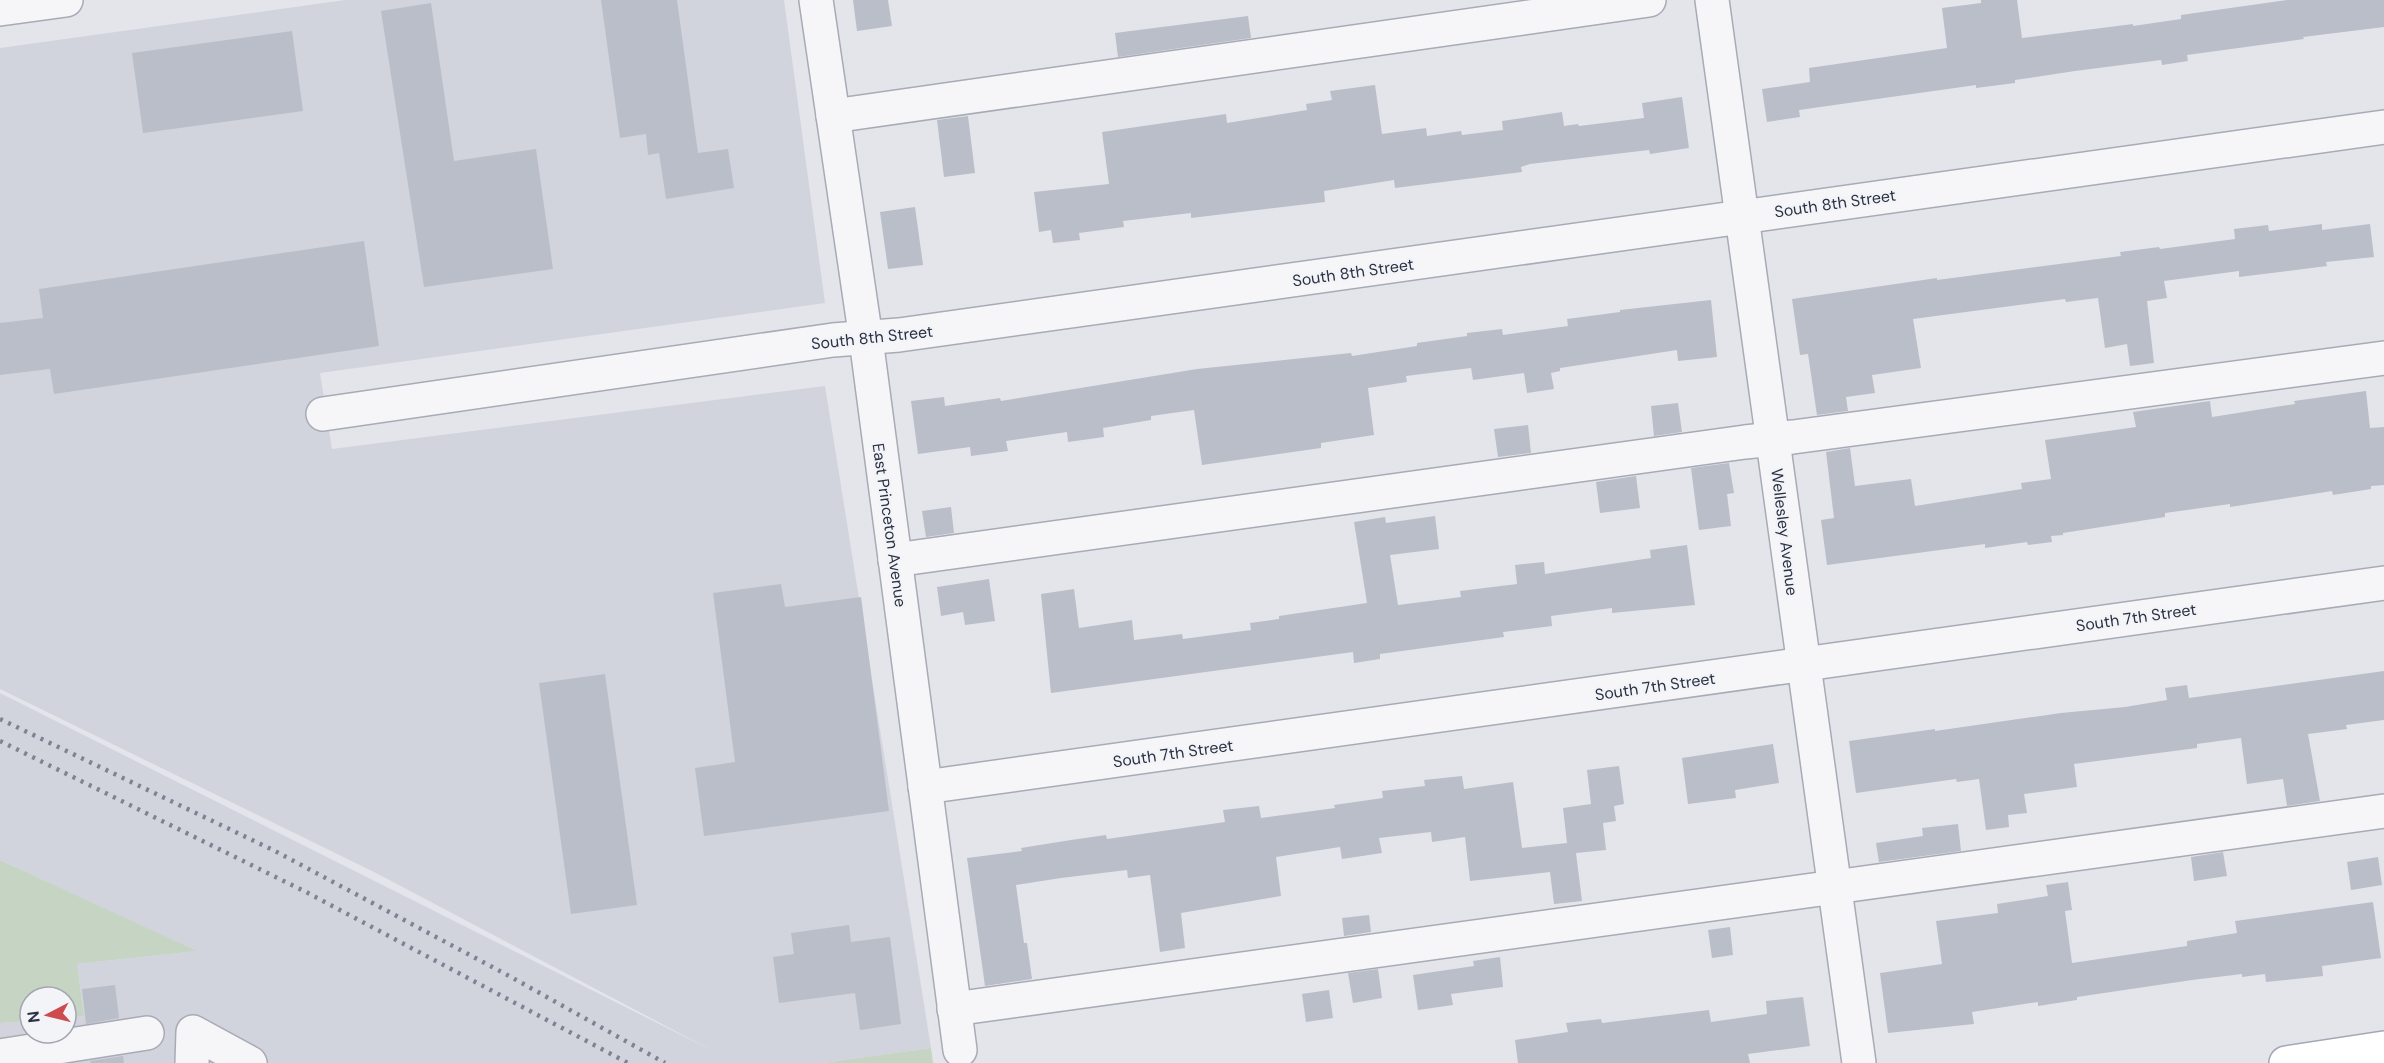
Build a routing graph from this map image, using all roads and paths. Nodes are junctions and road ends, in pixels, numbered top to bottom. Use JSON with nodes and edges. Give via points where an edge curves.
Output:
{"nodes":[{"id":1,"x":66,"y":0,"type":"edge"},
{"id":2,"x":816,"y":0,"type":"edge"},
{"id":3,"x":1649,"y":0,"type":"edge"},
{"id":4,"x":1712,"y":0,"type":"edge"},
{"id":5,"x":0,"y":9,"type":"edge"},
{"id":6,"x":833,"y":116,"type":"junction"},
{"id":7,"x":2384,"y":126,"type":"edge"},
{"id":8,"x":1742,"y":217,"type":"junction"},
{"id":9,"x":866,"y":339,"type":"junction"},
{"id":10,"x":2384,"y":358,"type":"edge"},
{"id":11,"x":323,"y":414,"type":"dead end"},
{"id":12,"x":1773,"y":440,"type":"junction"},
{"id":13,"x":895,"y":560,"type":"junction"},
{"id":14,"x":2384,"y":583,"type":"edge"},
{"id":15,"x":1802,"y":664,"type":"junction"},
{"id":16,"x":925,"y":787,"type":"junction"},
{"id":17,"x":2384,"y":811,"type":"edge"},
{"id":18,"x":1833,"y":887,"type":"junction"},
{"id":19,"x":954,"y":1009,"type":"junction"},
{"id":20,"x":147,"y":1033,"type":"dead end"},
{"id":21,"x":2384,"y":1048,"type":"edge"},
{"id":22,"x":960,"y":1050,"type":"dead end"},
{"id":23,"x":0,"y":1056,"type":"edge"},
{"id":24,"x":192,"y":1063,"type":"edge"},
{"id":25,"x":250,"y":1063,"type":"edge"},
{"id":26,"x":1859,"y":1063,"type":"edge"},
{"id":27,"x":2286,"y":1063,"type":"edge"}],
"edges":[{"from":1,"to":5,"type":"street"},
{"from":2,"to":6,"type":"street","name":"East Princeton Avenue"},
{"from":3,"to":6,"type":"street"},
{"from":4,"to":8,"type":"street","name":"Wellesley Avenue"},
{"from":6,"to":9,"type":"street","name":"East Princeton Avenue"},
{"from":7,"to":8,"type":"street","name":"South 8th Street"},
{"from":8,"to":9,"type":"street","name":"South 8th Street"},
{"from":8,"to":12,"type":"street","name":"Wellesley Avenue"},
{"from":9,"to":11,"type":"street","name":"South 8th Street","via":[[833,340]]},
{"from":9,"to":13,"type":"street","name":"East Princeton Avenue"},
{"from":10,"to":12,"type":"street"},
{"from":12,"to":13,"type":"street"},
{"from":12,"to":15,"type":"street","name":"Wellesley Avenue"},
{"from":13,"to":16,"type":"street","name":"East Princeton Avenue"},
{"from":14,"to":15,"type":"street","name":"South 7th Street"},
{"from":15,"to":16,"type":"street","name":"South 7th Street"},
{"from":15,"to":18,"type":"street","name":"Wellesley Avenue"},
{"from":16,"to":19,"type":"street","name":"East Princeton Avenue"},
{"from":17,"to":18,"type":"street"},
{"from":18,"to":19,"type":"street"},
{"from":18,"to":26,"type":"street","name":"Wellesley Avenue"},
{"from":19,"to":22,"type":"street","name":"East Princeton Avenue"},
{"from":20,"to":23,"type":"street"},
{"from":21,"to":27,"type":"main road"},
{"from":24,"to":25,"type":"street","via":[[193,1032]]}]}
